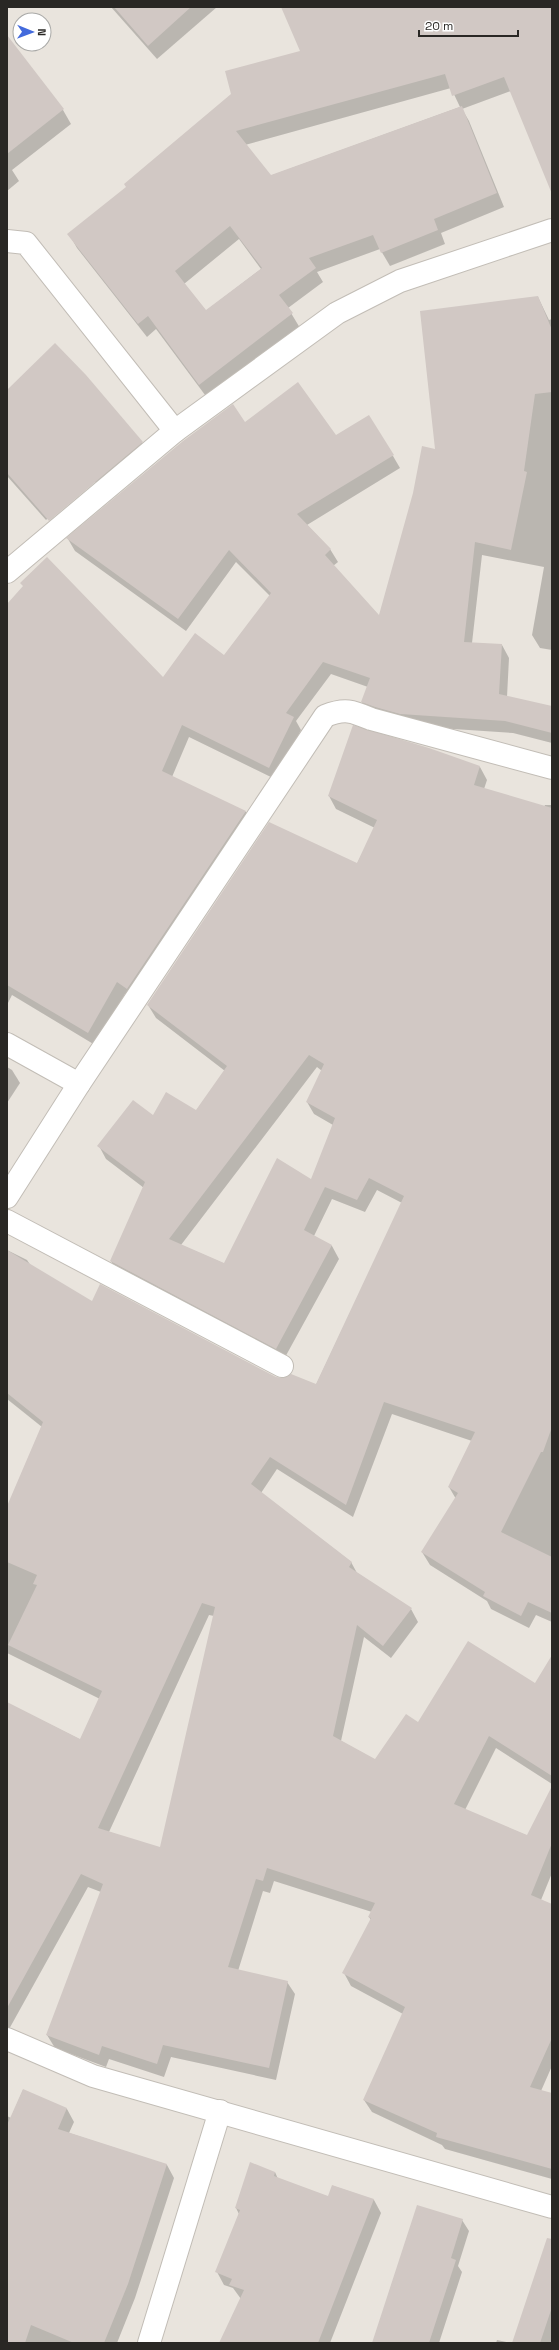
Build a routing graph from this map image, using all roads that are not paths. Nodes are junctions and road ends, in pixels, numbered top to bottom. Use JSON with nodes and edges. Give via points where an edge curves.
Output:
{"nodes":[{"id":1,"x":552,"y":230,"type":"edge"},
{"id":2,"x":7,"y":241,"type":"edge"},
{"id":3,"x":175,"y":431,"type":"junction"},
{"id":4,"x":7,"y":572,"type":"edge"},
{"id":5,"x":552,"y":768,"type":"edge"},
{"id":6,"x":7,"y":1044,"type":"edge"},
{"id":7,"x":79,"y":1084,"type":"junction"},
{"id":8,"x":7,"y":1197,"type":"edge"},
{"id":9,"x":7,"y":1220,"type":"edge"},
{"id":10,"x":282,"y":1366,"type":"dead end"},
{"id":11,"x":7,"y":2039,"type":"edge"},
{"id":12,"x":220,"y":2112,"type":"junction"},
{"id":13,"x":552,"y":2207,"type":"edge"},
{"id":14,"x":149,"y":2343,"type":"edge"}],
"edges":[{"from":1,"to":3,"type":"street","via":[[400,281],[337,313]]},
{"from":2,"to":3,"type":"street","via":[[26,243]]},
{"from":3,"to":4,"type":"street"},
{"from":5,"to":7,"type":"street","via":[[371,719],[352,711],[338,710],[325,716]]},
{"from":6,"to":7,"type":"street"},
{"from":7,"to":8,"type":"street"},
{"from":9,"to":10,"type":"street"},
{"from":11,"to":12,"type":"street","via":[[93,2076]]},
{"from":12,"to":13,"type":"street"},
{"from":12,"to":14,"type":"street"}]}
